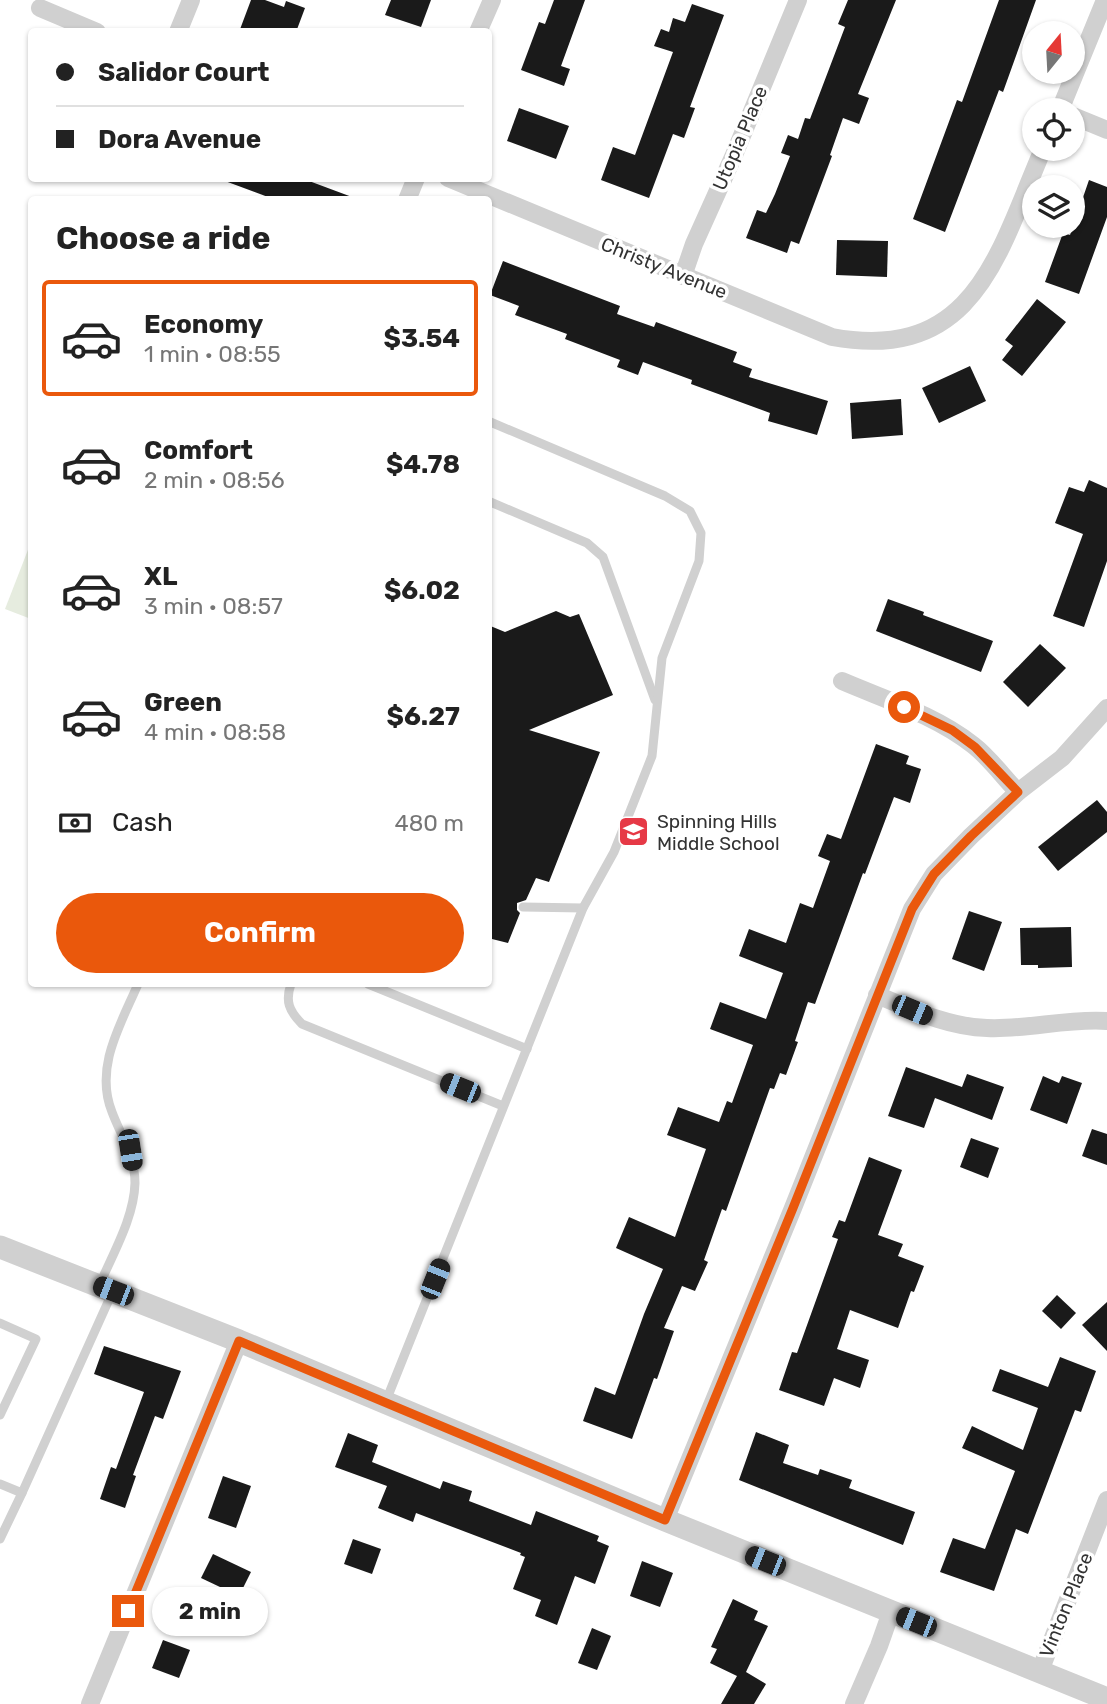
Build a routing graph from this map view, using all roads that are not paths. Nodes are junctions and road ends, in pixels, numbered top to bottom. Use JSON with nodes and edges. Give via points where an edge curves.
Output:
{"nodes":[{"id":1,"x":191,"y":0,"type":"edge"},
{"id":2,"x":492,"y":0,"type":"edge"},
{"id":3,"x":798,"y":0,"type":"edge"},
{"id":4,"x":1105,"y":0,"type":"edge"},
{"id":5,"x":40,"y":8,"type":"dead end"},
{"id":6,"x":88,"y":28,"type":"edge"},
{"id":7,"x":180,"y":28,"type":"edge"},
{"id":8,"x":480,"y":28,"type":"edge"},
{"id":9,"x":1065,"y":98,"type":"edge"},
{"id":10,"x":1085,"y":121,"type":"edge"},
{"id":11,"x":1107,"y":130,"type":"edge"},
{"id":12,"x":1039,"y":161,"type":"edge"},
{"id":13,"x":458,"y":182,"type":"edge"},
{"id":14,"x":491,"y":196,"type":"edge"},
{"id":15,"x":492,"y":196,"type":"edge"},
{"id":16,"x":683,"y":276,"type":"junction"},
{"id":17,"x":492,"y":423,"type":"edge"},
{"id":18,"x":492,"y":503,"type":"edge"},
{"id":19,"x":842,"y":681,"type":"dead end"},
{"id":20,"x":657,"y":705,"type":"junction"},
{"id":21,"x":1107,"y":708,"type":"edge"},
{"id":22,"x":1018,"y":792,"type":"junction"},
{"id":23,"x":523,"y":907,"type":"dead end"},
{"id":24,"x":583,"y":908,"type":"junction"},
{"id":25,"x":137,"y":987,"type":"edge"},
{"id":26,"x":290,"y":987,"type":"edge"},
{"id":27,"x":375,"y":987,"type":"edge"},
{"id":28,"x":877,"y":995,"type":"junction"},
{"id":29,"x":1107,"y":1021,"type":"edge"},
{"id":30,"x":527,"y":1049,"type":"junction"},
{"id":31,"x":503,"y":1106,"type":"junction"},
{"id":32,"x":0,"y":1247,"type":"edge"},
{"id":33,"x":106,"y":1288,"type":"junction"},
{"id":34,"x":0,"y":1323,"type":"edge"},
{"id":35,"x":239,"y":1341,"type":"junction"},
{"id":36,"x":386,"y":1402,"type":"junction"},
{"id":37,"x":0,"y":1415,"type":"edge"},
{"id":38,"x":0,"y":1484,"type":"edge"},
{"id":39,"x":22,"y":1493,"type":"junction"},
{"id":40,"x":1107,"y":1500,"type":"edge"},
{"id":41,"x":665,"y":1520,"type":"junction"},
{"id":42,"x":0,"y":1539,"type":"edge"},
{"id":43,"x":891,"y":1612,"type":"junction"},
{"id":44,"x":1040,"y":1671,"type":"junction"},
{"id":45,"x":1107,"y":1699,"type":"edge"},
{"id":46,"x":90,"y":1704,"type":"edge"},
{"id":47,"x":854,"y":1704,"type":"edge"}],
"edges":[{"from":1,"to":7,"type":"street"},
{"from":2,"to":8,"type":"street"},
{"from":3,"to":16,"type":"street","name":"Utopia Place"},
{"from":4,"to":9,"type":"street"},
{"from":5,"to":6,"type":"street"},
{"from":10,"to":11,"type":"street"},
{"from":12,"to":16,"type":"street","name":"Christy Avenue","via":[[979,288],[961,309],[939,324],[906,337],[883,342],[832,337]]},
{"from":13,"to":14,"type":"street","name":"Christy Avenue"},
{"from":15,"to":16,"type":"street","name":"Christy Avenue"},
{"from":17,"to":20,"type":"lane","via":[[665,496],[690,511],[701,533],[699,561],[662,658]]},
{"from":18,"to":20,"type":"lane","via":[[587,543],[603,557]]},
{"from":19,"to":22,"type":"street","via":[[952,730]]},
{"from":20,"to":24,"type":"lane","via":[[652,756],[614,852]]},
{"from":21,"to":22,"type":"street","via":[[1076,745]]},
{"from":22,"to":28,"type":"street","via":[[934,874],[912,909]]},
{"from":23,"to":24,"type":"lane"},
{"from":24,"to":30,"type":"lane"},
{"from":25,"to":33,"type":"lane","via":[[106,1061],[111,1110],[130,1150],[135,1182]]},
{"from":26,"to":31,"type":"lane","via":[[290,1013],[302,1024]]},
{"from":27,"to":30,"type":"lane"},
{"from":28,"to":29,"type":"street","via":[[930,1017],[988,1029]]},
{"from":28,"to":41,"type":"street"},
{"from":30,"to":31,"type":"lane"},
{"from":31,"to":36,"type":"lane"},
{"from":32,"to":33,"type":"street"},
{"from":33,"to":35,"type":"street"},
{"from":33,"to":39,"type":"lane"},
{"from":34,"to":37,"type":"lane","via":[[36,1339]]},
{"from":35,"to":36,"type":"street"},
{"from":35,"to":46,"type":"street"},
{"from":36,"to":41,"type":"street"},
{"from":38,"to":39,"type":"lane"},
{"from":39,"to":42,"type":"lane"},
{"from":40,"to":44,"type":"street","name":"Vinton Place"},
{"from":41,"to":43,"type":"street"},
{"from":43,"to":44,"type":"street"},
{"from":43,"to":47,"type":"street"},
{"from":44,"to":45,"type":"street"}]}
